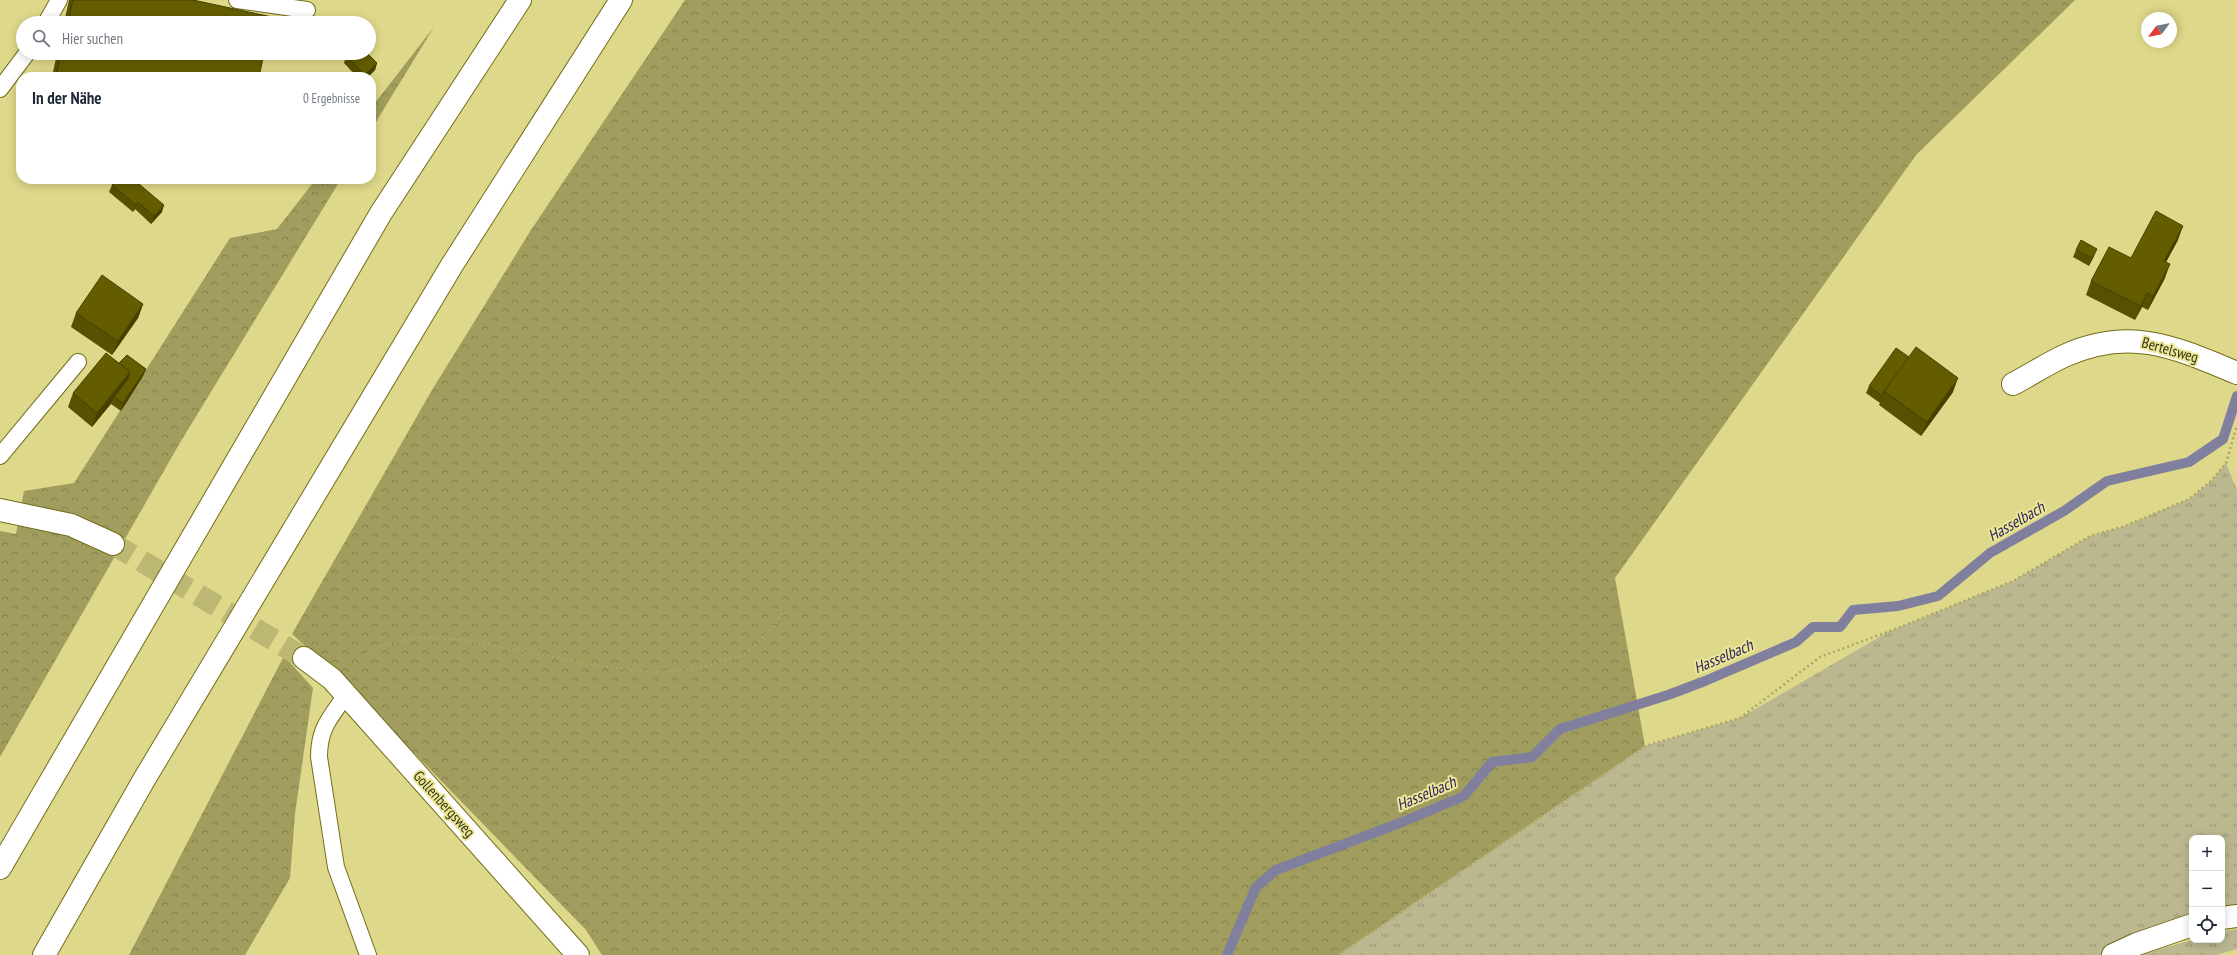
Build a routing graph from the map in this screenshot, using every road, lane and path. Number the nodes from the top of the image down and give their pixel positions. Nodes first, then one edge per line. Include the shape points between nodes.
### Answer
1 (59, 0) edge
2 (236, 0) edge
3 (520, 0) edge
4 (622, 0) edge
5 (307, 10) dead end
6 (50, 16) edge
7 (22, 60) edge
8 (0, 89) edge
9 (78, 362) dead end
10 (2228, 369) edge
11 (2013, 384) dead end
12 (2237, 425) edge
13 (0, 456) edge
14 (0, 510) edge
15 (113, 544) tunnel mouth
16 (783, 613) dead end
17 (304, 658) tunnel mouth
18 (332, 679) junction
19 (346, 695) junction
20 (0, 868) edge
21 (2237, 916) edge
22 (2225, 918) edge
23 (2189, 926) edge
24 (44, 955) edge
25 (368, 955) edge
26 (578, 955) edge
27 (1338, 955) edge
28 (2113, 955) edge

1 - 6 lane
2 - 5 lane
3 - 20 main road via 381,212
4 - 24 main road via 452,266 146,778
7 - 8 lane
9 - 13 lane
10 - 11 main road, Bertelsweg via 2149,342 2128,340 2106,342 2064,356
12 - 27 path via 2226,463 2211,481 2189,500 2125,526 2090,536 2012,581 1820,657 1740,718 1645,746
14 - 15 main road via 71,524
16 - 18 path via 762,640 745,654 690,670 656,672 598,666 461,639 414,638 381,646 360,657
17 - 18 main road, Gollenbergsweg
18 - 19 main road, Gollenbergsweg
19 - 25 lane via 326,723 319,739 319,757 336,867
19 - 26 main road, Gollenbergsweg
21 - 22 main road
23 - 28 main road

